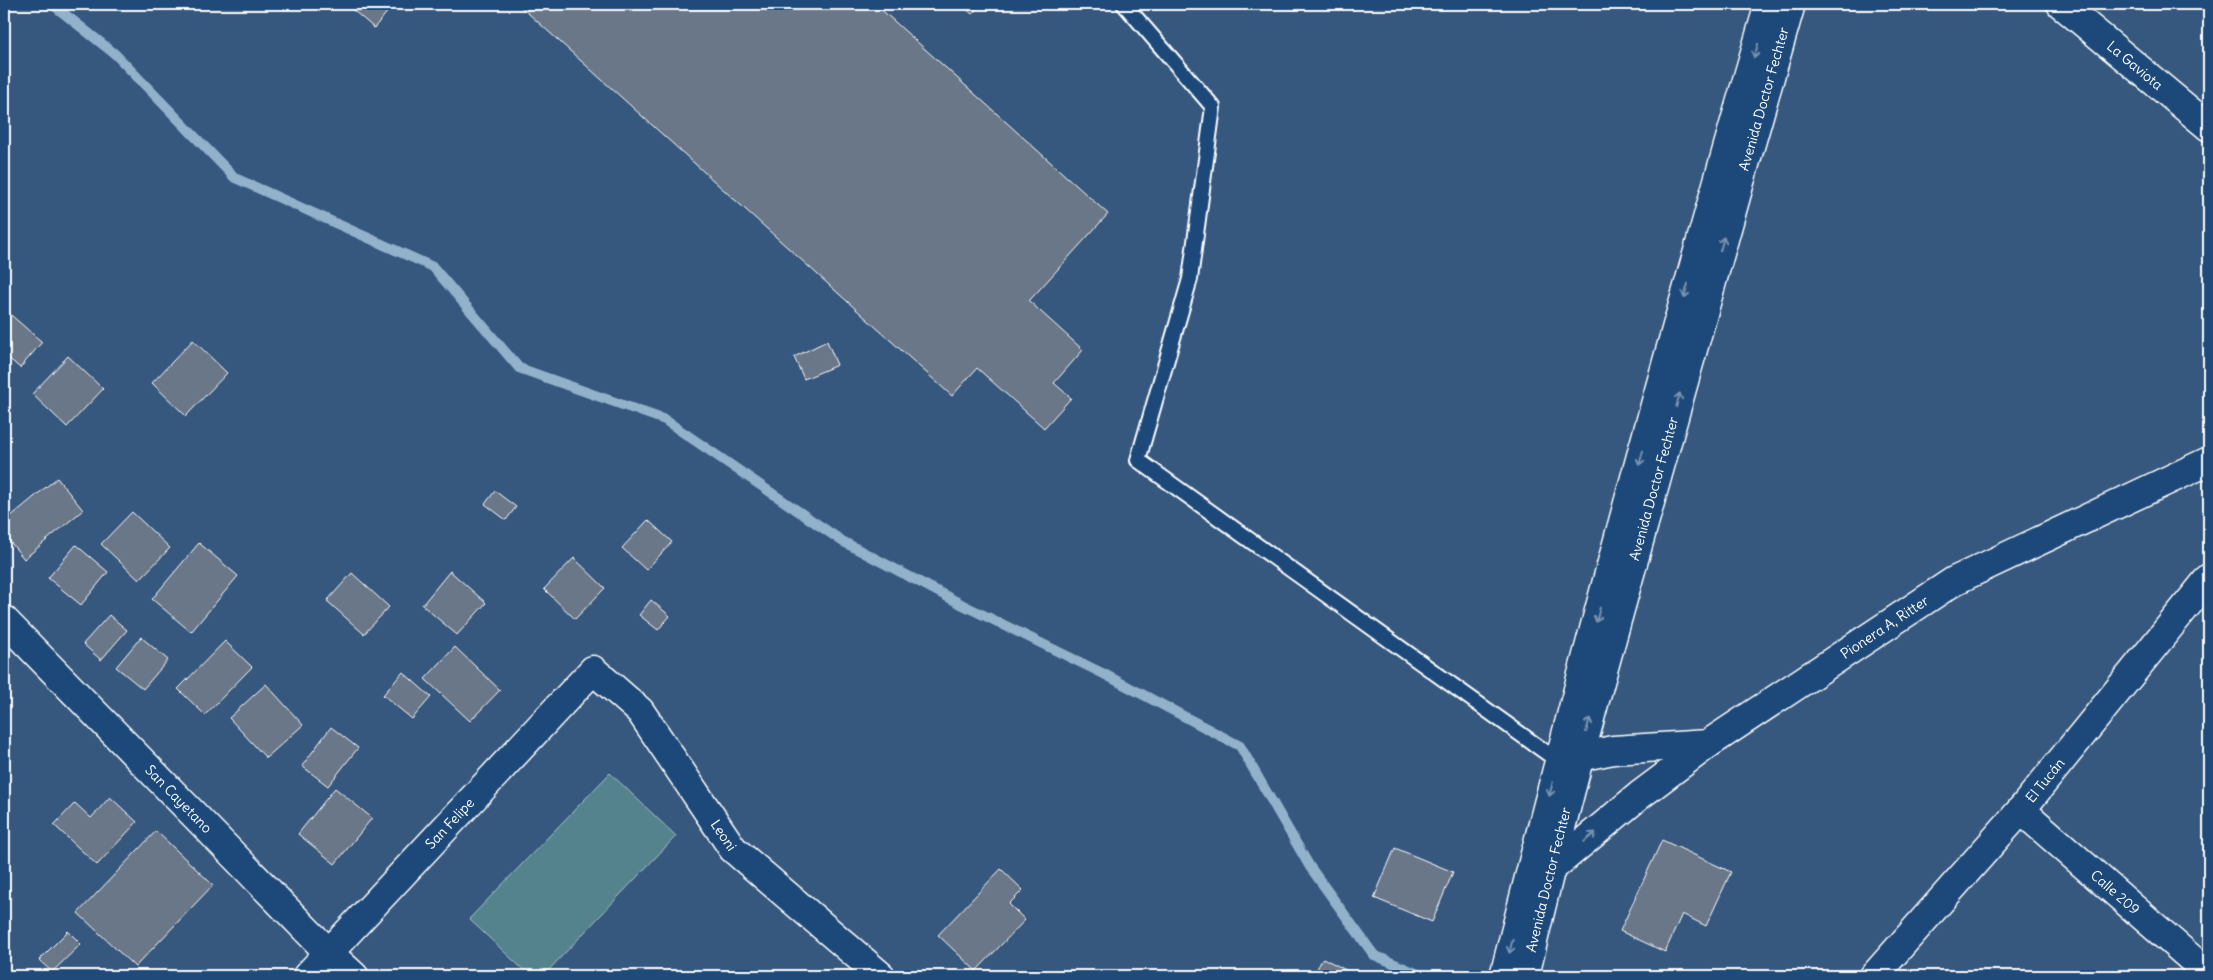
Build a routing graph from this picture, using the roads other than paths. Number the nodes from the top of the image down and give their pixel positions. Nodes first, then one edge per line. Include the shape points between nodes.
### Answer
1 (1124, 4) edge
2 (1769, 4) edge
3 (1791, 4) edge
4 (2061, 4) edge
5 (2209, 127) edge
6 (2209, 461) edge
7 (2209, 578) edge
8 (4, 620) edge
9 (593, 670) joint
10 (1708, 744) junction
11 (1569, 759) junction
12 (2021, 810) junction
13 (1549, 871) junction
14 (1525, 890) junction
15 (329, 953) junction
16 (2209, 974) edge
17 (307, 976) edge
18 (354, 976) edge
19 (882, 976) edge
20 (1504, 976) edge
21 (1525, 976) edge
22 (1874, 976) edge

1 - 11 lane via 1213,107 1190,279 1138,460
2 -> 11 street, Avenida Doctor Fechter via 1699,243
11 -> 3 street, Avenida Doctor Fechter
4 - 5 street, La Gaviota
6 - 10 street, Pionera A, Ritter via 1954,582
7 - 12 street, El Tucán
8 - 15 street, San Cayetano
9 - 15 street, San Felipe
9 - 19 street, Leoni via 640,711 733,849
10 - 11 street, Pionera A, Ritter via 1613,750
13 -> 10 street via 1640,795
11 - 13 street, Avenida Doctor Fechter
11 -> 14 street, Avenida Doctor Fechter
12 - 16 street, Calle 209
12 - 22 street, El Tucán
13 - 14 street
13 - 21 street, Avenida Doctor Fechter
14 -> 20 street, Avenida Doctor Fechter
15 - 17 street, San Felipe
15 - 18 street, San Cayetano

